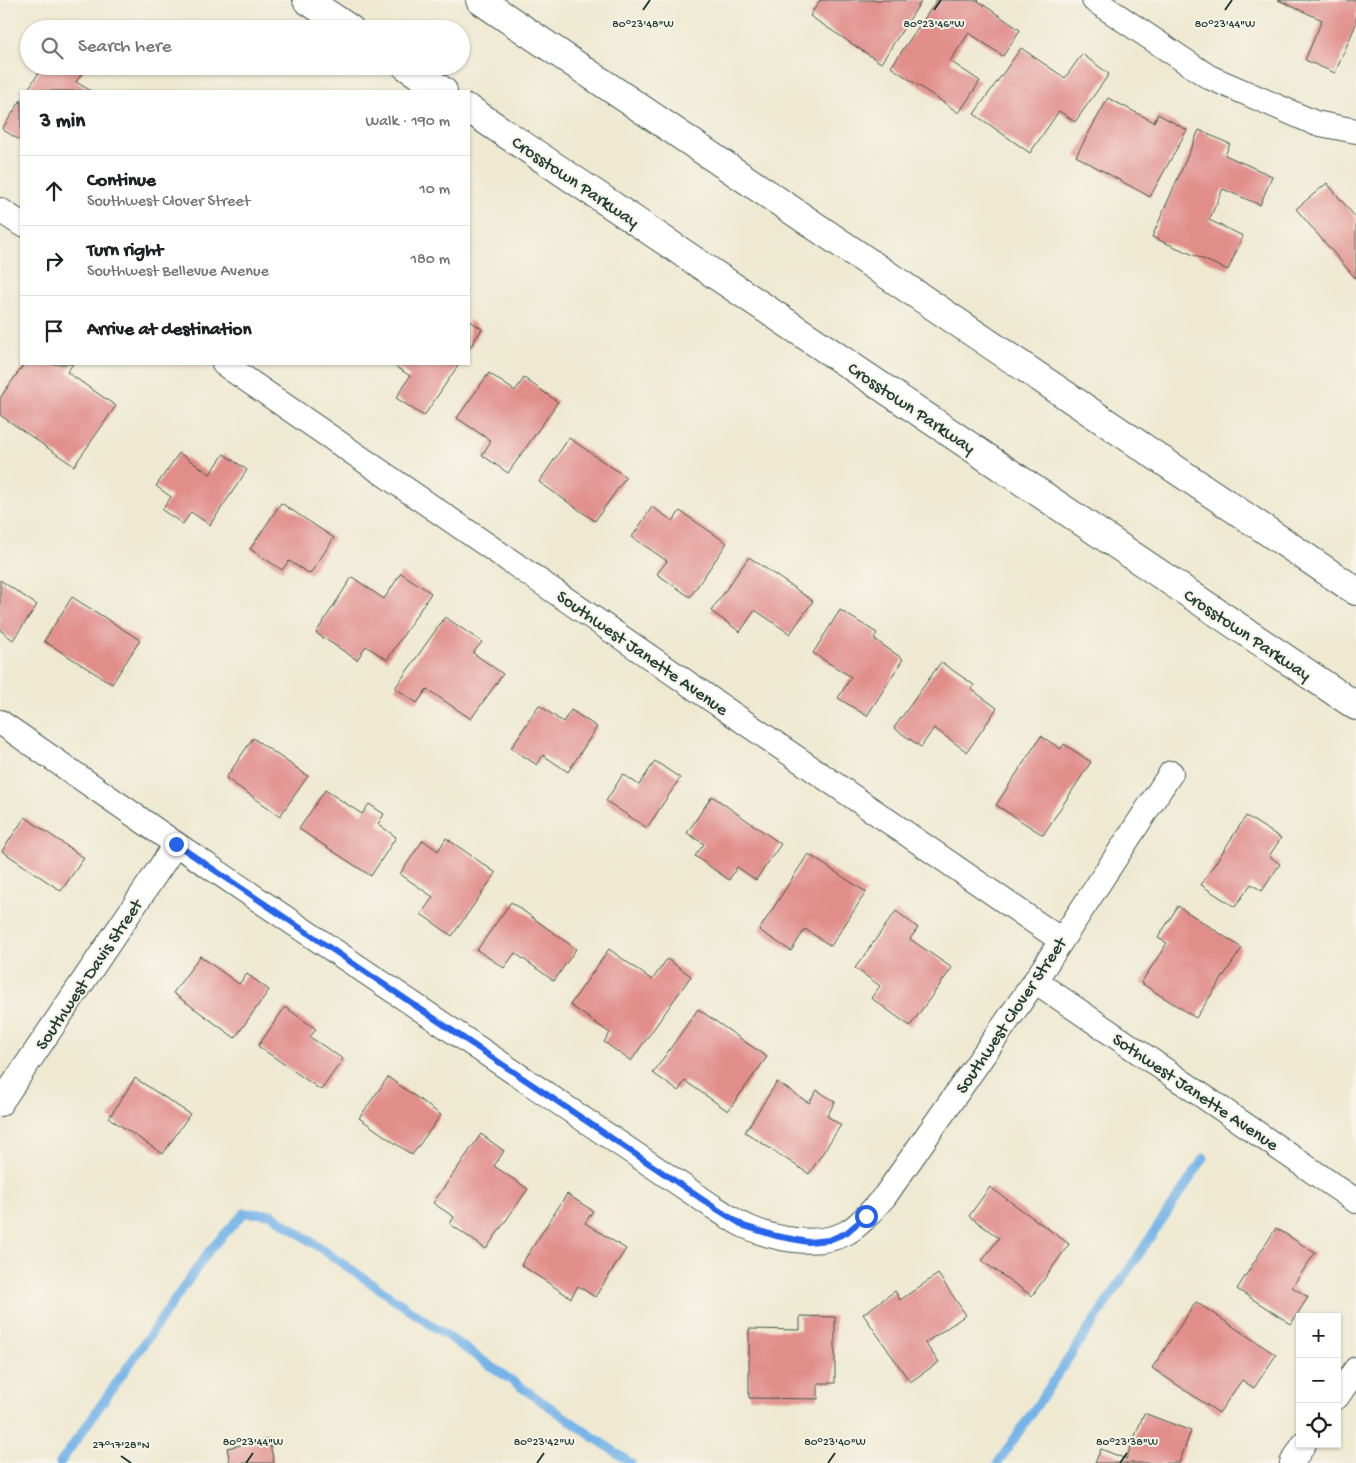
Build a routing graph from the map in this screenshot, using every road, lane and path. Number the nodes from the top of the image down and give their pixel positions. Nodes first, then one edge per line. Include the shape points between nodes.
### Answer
1 (307, 0) edge
2 (480, 0) edge
3 (1094, 0) edge
4 (337, 20) edge
5 (419, 75) edge
6 (442, 90) edge
7 (470, 110) edge
8 (1356, 131) edge
9 (0, 210) edge
10 (20, 223) edge
11 (225, 365) edge
12 (1356, 591) edge
13 (1356, 706) edge
14 (0, 722) edge
15 (1172, 773) dead end
16 (176, 844) junction
17 (1061, 940) junction
18 (1035, 981) junction
19 (0, 1104) edge
20 (1356, 1201) edge
21 (1356, 1369) edge
22 (1341, 1390) edge
23 (1301, 1448) edge
24 (1292, 1463) edge

1 - 4 main road
2 - 12 main road
3 - 8 street via 1209,77 1315,123
5 - 6 main road
7 - 13 main road, Crosstown Parkway
9 - 10 street
11 - 17 street, Southwest Janette Avenue
14 - 16 street
15 - 17 street, Southwest Clover Street
16 - 18 street, Southwest Clover Street via 715,1208 744,1226 808,1242 829,1240 846,1233 885,1196
16 - 19 street, Southwest Davis Street
17 - 18 street, Southwest Clover Street
18 - 20 street, Sothwest Janette Avenue
21 - 22 street
23 - 24 street

